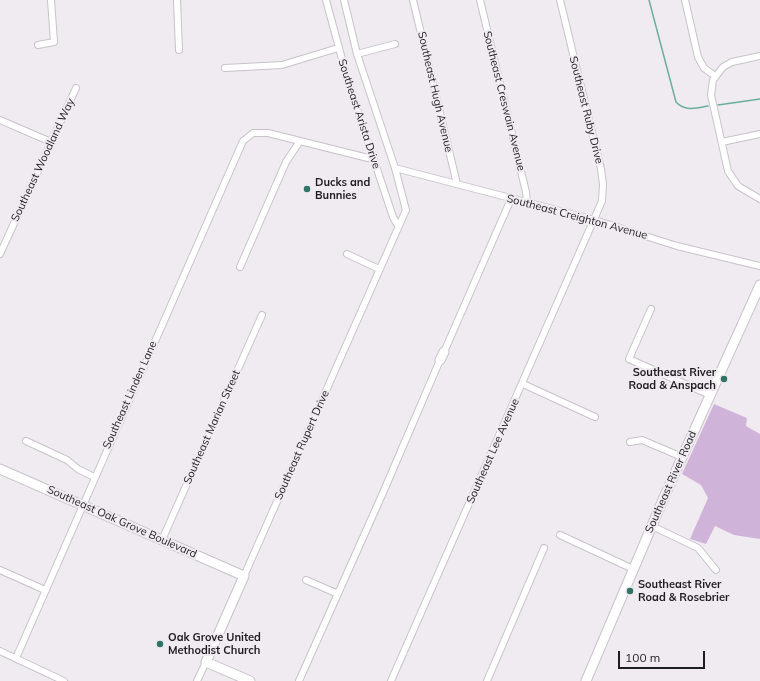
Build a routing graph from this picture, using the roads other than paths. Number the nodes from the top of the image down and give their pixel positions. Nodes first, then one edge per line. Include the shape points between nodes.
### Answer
1 (51, 0) edge
2 (177, 0) edge
3 (326, 0) edge
4 (344, 0) edge
5 (413, 0) edge
6 (480, 0) edge
7 (560, 0) edge
8 (685, 0) edge
9 (395, 44) dead end
10 (38, 45) dead end
11 (338, 48) junction
12 (179, 50) dead end
13 (357, 54) junction
14 (760, 56) edge
15 (225, 68) dead end
16 (715, 76) junction
17 (76, 88) dead end
18 (0, 120) edge
19 (760, 134) edge
20 (300, 141) junction
21 (50, 142) junction
22 (722, 142) junction
23 (372, 157) junction
24 (395, 168) junction
25 (457, 184) junction
26 (512, 199) junction
27 (760, 199) edge
28 (527, 203) junction
29 (406, 210) joint
30 (595, 220) junction
31 (398, 226) junction
32 (0, 254) edge
33 (347, 254) dead end
34 (760, 266) edge
35 (240, 267) dead end
36 (379, 269) junction
37 (760, 285) edge
38 (651, 310) dead end
39 (262, 315) dead end
40 (523, 384) junction
41 (710, 395) junction
42 (595, 417) dead end
43 (26, 442) dead end
44 (630, 442) dead end
45 (682, 457) junction
46 (0, 469) edge
47 (94, 477) junction
48 (82, 505) junction
49 (652, 526) junction
50 (560, 535) dead end
51 (162, 540) junction
52 (544, 548) dead end
53 (633, 569) junction
54 (0, 570) edge
55 (716, 570) dead end
56 (244, 576) junction
57 (306, 580) dead end
58 (45, 590) junction
59 (338, 594) junction
60 (0, 651) edge
61 (16, 658) junction
62 (206, 662) junction
63 (64, 680) edge
64 (197, 681) edge
65 (250, 681) edge
66 (298, 681) edge
67 (391, 681) edge
68 (487, 681) edge
69 (586, 681) edge

1 - 10 street via 54,42
2 - 12 street
3 - 11 street, Southeast Arista Drive
4 - 13 street, Southeast Arista Drive
5 - 25 street, Southeast Hugh Avenue
6 - 28 street, Southeast Creswain Avenue
7 - 30 street, Southeast Ruby Drive via 601,169 603,192
8 - 16 street via 698,57 704,68
9 - 13 street
11 - 15 street via 282,65
11 - 23 street, Southeast Arista Drive
13 - 24 street, Southeast Arista Drive
14 - 16 street via 726,64
16 - 22 street via 711,95
17 - 21 street, Southeast Woodland Way
18 - 21 street
19 - 22 street
20 - 23 street
20 - 35 street via 286,162
20 - 47 street, Southeast Linden Lane via 262,132 249,135 243,141
21 - 32 street, Southeast Woodland Way
22 - 27 street via 727,166 733,179 744,191
23 - 31 street, Southeast Arista Drive
24 - 25 street, Southeast Creighton Avenue
24 - 29 street, Southeast Arista Drive
25 - 26 street, Southeast Creighton Avenue
26 - 28 street, Southeast Creighton Avenue
26 - 59 street
28 - 30 street, Southeast Creighton Avenue
29 - 31 street, Southeast Rupert Drive
30 - 34 street, Southeast Creighton Avenue via 677,246
30 - 40 street, Southeast Lee Avenue
31 - 36 street, Southeast Rupert Drive
33 - 36 street
36 - 56 street, Southeast Rupert Drive
37 - 41 street, Southeast River Road
38 - 41 street via 629,359
39 - 51 street, Southeast Marian Street
40 - 42 street
40 - 67 street, Southeast Lee Avenue
41 - 45 street, Southeast River Road
43 - 47 street via 67,460
44 - 45 street via 642,440
45 - 49 street, Southeast River Road
46 - 48 street, Southeast Oak Grove Boulevard
47 - 48 street, Southeast Linden Lane
48 - 51 street, Southeast Oak Grove Boulevard
48 - 58 street, Southeast Linden Lane
49 - 53 street, Southeast River Road
49 - 55 street via 698,548
50 - 53 street
51 - 56 street, Southeast Oak Grove Boulevard
52 - 68 street
53 - 69 street, Southeast River Road
54 - 58 street
56 - 62 street, Southeast Rupert Drive
57 - 59 street
58 - 61 street, Southeast Linden Lane
59 - 66 street
60 - 61 street
61 - 63 street
62 - 64 street, Southeast Rupert Drive
62 - 65 street

